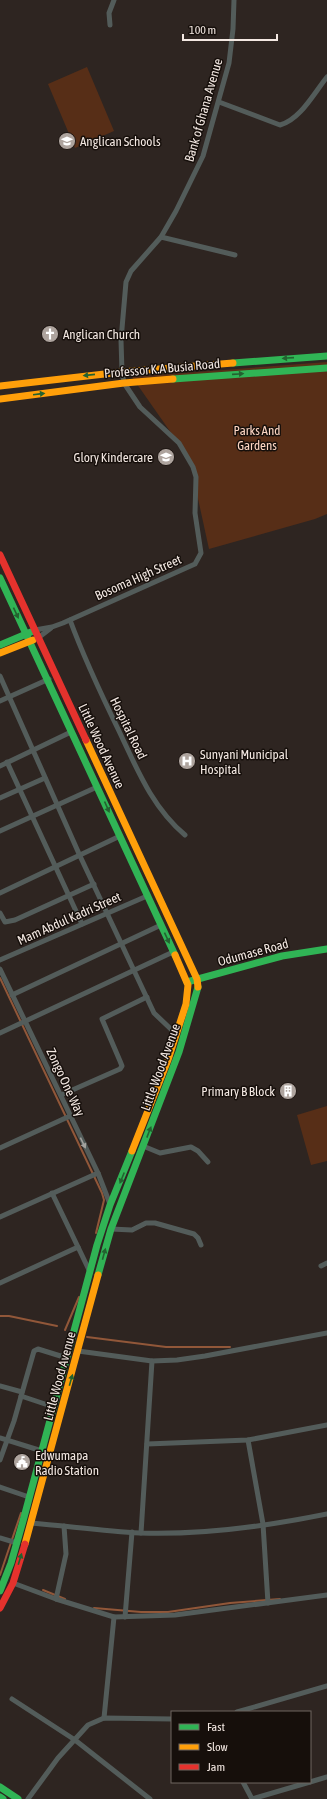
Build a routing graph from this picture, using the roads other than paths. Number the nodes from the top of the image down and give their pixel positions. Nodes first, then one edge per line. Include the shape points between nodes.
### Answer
1 (114, 0) edge
2 (234, 0) edge
3 (110, 25) dead end
4 (327, 77) edge
5 (219, 102) junction
6 (161, 237) junction
7 (235, 255) dead end
8 (327, 356) edge
9 (327, 368) edge
10 (122, 372) junction
11 (124, 383) junction
12 (0, 386) edge
13 (0, 399) edge
14 (0, 555) edge
15 (0, 578) edge
16 (70, 620) junction
17 (52, 627) junction
18 (35, 630) junction
19 (26, 634) junction
20 (38, 638) junction
21 (30, 641) junction
22 (0, 645) edge
23 (0, 653) edge
24 (0, 676) edge
25 (49, 680) junction
26 (10, 697) junction
27 (0, 701) edge
28 (71, 732) junction
29 (87, 740) junction
30 (77, 745) junction
31 (33, 750) junction
32 (96, 759) junction
33 (7, 762) junction
34 (86, 763) junction
35 (0, 766) edge
36 (46, 778) junction
37 (97, 786) junction
38 (20, 790) junction
39 (0, 798) edge
40 (57, 804) junction
41 (32, 816) junction
42 (0, 831) edge
43 (185, 835) dead end
44 (120, 836) junction
45 (80, 856) junction
46 (57, 867) junction
47 (94, 884) junction
48 (0, 893) edge
49 (69, 895) junction
50 (147, 896) junction
51 (0, 913) edge
52 (107, 913) junction
53 (82, 924) junction
54 (161, 925) junction
55 (122, 943) junction
56 (327, 949) edge
57 (173, 952) junction
58 (0, 960) edge
59 (0, 969) edge
60 (135, 969) junction
61 (197, 979) junction
62 (187, 982) junction
63 (12, 995) junction
64 (146, 997) junction
65 (25, 1021) junction
66 (0, 1033) edge
67 (176, 1034) junction
68 (61, 1095) junction
69 (70, 1116) junction
70 (143, 1146) junction
71 (0, 1148) edge
72 (208, 1162) dead end
73 (98, 1173) junction
74 (52, 1193) junction
75 (110, 1205) junction
76 (0, 1217) edge
77 (111, 1229) junction
78 (201, 1246) dead end
79 (78, 1247) junction
80 (327, 1263) edge
81 (321, 1266) dead end
82 (90, 1273) junction
83 (0, 1283) edge
84 (327, 1333) edge
85 (78, 1351) junction
86 (67, 1358) junction
87 (152, 1361) junction
88 (0, 1386) edge
89 (21, 1394) junction
90 (54, 1407) junction
91 (327, 1425) edge
92 (0, 1438) edge
93 (7, 1440) junction
94 (248, 1440) junction
95 (147, 1444) junction
96 (42, 1452) junction
97 (0, 1460) edge
98 (0, 1487) edge
99 (29, 1497) junction
100 (327, 1514) edge
101 (31, 1523) junction
102 (263, 1524) junction
103 (64, 1526) junction
104 (132, 1532) junction
105 (141, 1533) junction
106 (0, 1538) edge
107 (16, 1543) junction
108 (13, 1583) junction
109 (0, 1591) edge
110 (327, 1595) edge
111 (56, 1599) junction
112 (268, 1603) junction
113 (0, 1608) edge
114 (114, 1617) junction
115 (125, 1617) junction
116 (327, 1686) edge
117 (12, 1700) dead end
118 (240, 1711) edge
119 (104, 1718) junction
120 (171, 1719) edge
121 (75, 1740) junction
122 (327, 1777) edge
123 (311, 1782) edge
124 (244, 1783) edge
125 (307, 1783) edge
126 (0, 1787) edge
127 (0, 1797) edge
128 (3, 1799) edge
129 (18, 1799) edge
130 (28, 1799) edge
131 (150, 1799) edge
132 (252, 1799) edge

1 - 3 street via 109,13
2 - 5 street, Bank of Ghana Avenue via 230,63
4 - 5 street via 294,118 280,125
5 - 6 street, Bank of Ghana Avenue via 203,156
6 - 7 street
6 - 10 street, Bank of Ghana Avenue via 131,271 126,282 121,340
8 -> 10 main road, Professor K.A Busia Road
11 -> 9 main road, Professor K.A Busia Road
10 - 11 street, Bank of Ghana Avenue
10 -> 12 main road, Professor K.A Busia Road
13 -> 11 main road, Professor K.A Busia Road
11 - 16 street, Bosoma High Street via 140,407 179,443 193,467 196,477 195,513 201,552 195,564
14 - 18 main road, Little Wood Avenue
15 -> 19 main road, Little Wood Avenue
16 - 17 street, Bosoma High Street
16 - 43 street, Hospital Road via 90,672 141,777 161,812
17 - 18 street, Bosoma High Street
17 - 20 street, Bosoma High Street
18 - 19 main road, Bosoma High Street
18 - 20 main road, Little Wood Avenue
19 - 21 main road, Little Wood Avenue
19 - 22 main road, Bosoma High Street
20 - 21 main road, Bosoma High Street
20 - 29 main road, Little Wood Avenue
21 - 23 main road, Bosoma High Street
21 - 25 main road, Little Wood Avenue
24 - 26 street
25 - 26 street
25 - 28 main road, Little Wood Avenue
26 - 27 street
26 - 31 street
28 - 30 main road, Little Wood Avenue
28 - 31 street
29 - 30 main road
29 - 32 main road, Little Wood Avenue
30 - 34 main road, Little Wood Avenue
31 - 33 street
31 - 36 street
32 - 34 main road
32 - 61 main road, Little Wood Avenue
33 - 35 street
33 - 38 street
34 - 37 main road, Little Wood Avenue
36 - 38 street
36 - 40 street
37 - 40 street
37 -> 44 main road, Little Wood Avenue
38 - 39 street
38 - 41 street
40 - 41 street
40 - 45 street
41 - 42 street
41 - 46 street
44 - 45 street
44 - 50 main road, Little Wood Avenue
45 - 46 street
45 - 47 street
46 - 48 street
46 - 49 street
47 - 49 street
47 - 52 street
49 - 51 street via 54,904 9,922 6,922
49 - 53 street
50 - 52 street, Mam Abdul Kadri Street
50 - 54 main road, Little Wood Avenue
52 - 53 street, Mam Abdul Kadri Street
52 - 55 street
53 - 58 street, Mam Abdul Kadri Street
54 - 55 street
54 -> 57 main road, Little Wood Avenue
55 - 60 street
55 - 63 street
56 - 61 main road, Odumase Road via 282,956
57 - 60 street
57 - 62 main road, Little Wood Avenue
59 - 63 street, Zongo One Way
60 - 64 street
60 - 65 street
61 - 62 main road, Odumase Road
70 -> 61 main road, Little Wood Avenue via 180,1052 197,996
62 - 67 main road, Little Wood Avenue via 186,1004
63 - 65 street, Zongo One Way
64 - 67 street via 154,1013
64 - 68 street via 102,1019 122,1066 120,1069
65 - 66 street
65 - 68 street, Zongo One Way
67 -> 75 main road, Little Wood Avenue via 149,1110
68 - 69 street, Zongo One Way
69 - 71 street
69 -> 73 street, Zongo One Way
70 - 72 street via 160,1154 191,1147
70 - 77 main road, Little Wood Avenue
73 - 74 street
73 - 75 street, Zongo One Way
74 - 76 street
74 - 79 street
75 - 82 main road, Little Wood Avenue
77 - 78 street via 132,1230 146,1223 155,1223 194,1234
85 -> 77 main road, Little Wood Avenue
79 - 82 street
79 - 83 street
80 - 81 street
82 - 86 main road, Little Wood Avenue
84 - 87 street via 205,1356
85 - 87 street
101 -> 85 main road, Little Wood Avenue
86 - 89 street via 36,1349
86 - 90 main road, Little Wood Avenue
87 - 95 street
88 - 89 street
89 - 90 street
89 - 93 street
90 - 96 main road, Little Wood Avenue
91 - 94 street
92 - 93 street
93 - 96 street
93 - 97 street
94 - 95 street
94 - 102 street
95 - 105 street
96 - 99 main road, Little Wood Avenue
98 - 99 street
99 - 107 main road, Little Wood Avenue
100 - 102 street
101 - 103 street
108 -> 101 main road, Little Wood Avenue
102 - 105 street via 182,1532
102 - 112 street
103 - 104 street
103 - 111 street via 66,1554
104 - 105 street
104 - 115 street
106 - 107 street
107 - 109 main road, Little Wood Avenue
108 - 111 street
108 - 113 main road, Little Wood Avenue
110 - 112 street
111 - 114 street
112 - 115 street via 175,1615
114 - 115 street
114 - 119 street
116 - 118 street
117 - 121 street
119 - 120 street
119 - 121 street via 88,1725
121 - 130 street via 58,1758
121 - 131 street
122 - 123 street
124 - 132 street
125 - 132 street
126 - 129 main road
127 - 128 main road

